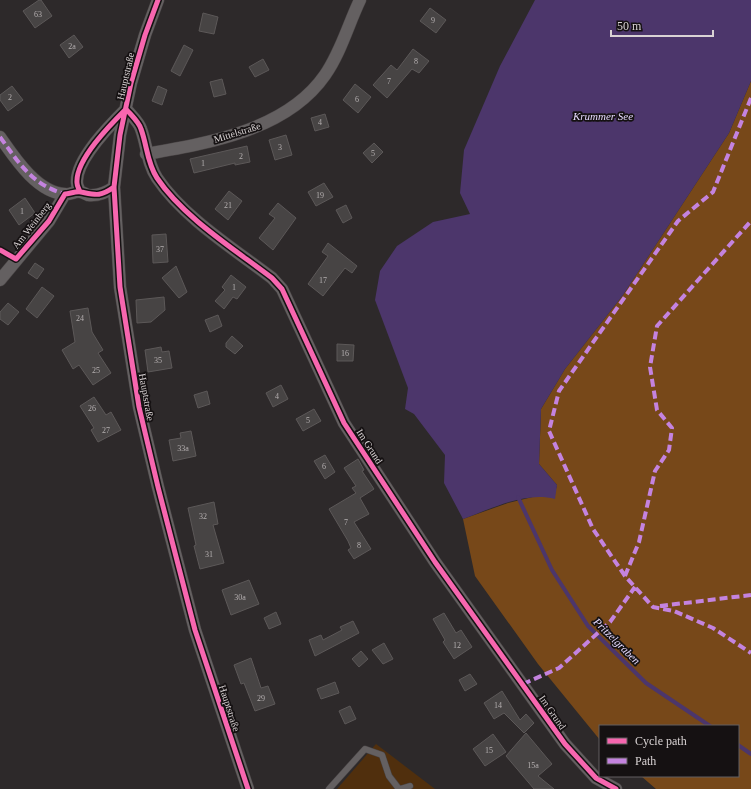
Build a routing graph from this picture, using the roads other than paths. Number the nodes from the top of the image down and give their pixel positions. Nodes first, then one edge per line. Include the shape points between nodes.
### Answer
1 (158, 0) edge
2 (360, 0) edge
3 (126, 109) junction
4 (0, 137) edge
5 (146, 154) junction
6 (114, 187) junction
7 (80, 192) junction
8 (65, 194) junction
9 (0, 280) edge
10 (410, 786) dead end
11 (248, 789) edge
12 (329, 789) edge
13 (399, 789) edge
14 (616, 789) edge

1 - 3 street, Hauptstraße via 141,48
2 - 5 street, Mittelstraße via 337,55 326,74 312,92 288,111 257,127 194,145
3 - 5 street, Im Grund via 141,128
3 - 6 street, Hauptstraße via 120,134
3 - 7 street via 106,128 85,159 78,172 77,183
4 - 8 street, Am Weinberg via 27,173 42,185
5 - 14 street, Im Grund via 156,176 169,195 272,278 282,289 344,423 435,562 565,744 596,778
6 - 7 street, Am Weinberg via 97,195
6 - 11 street, Hauptstraße via 120,287 139,407 195,630
7 - 8 street, Am Weinberg
8 - 9 street, Am Weinberg via 49,221
10 - 13 lane
12 - 13 lane via 366,749 382,754 388,776

